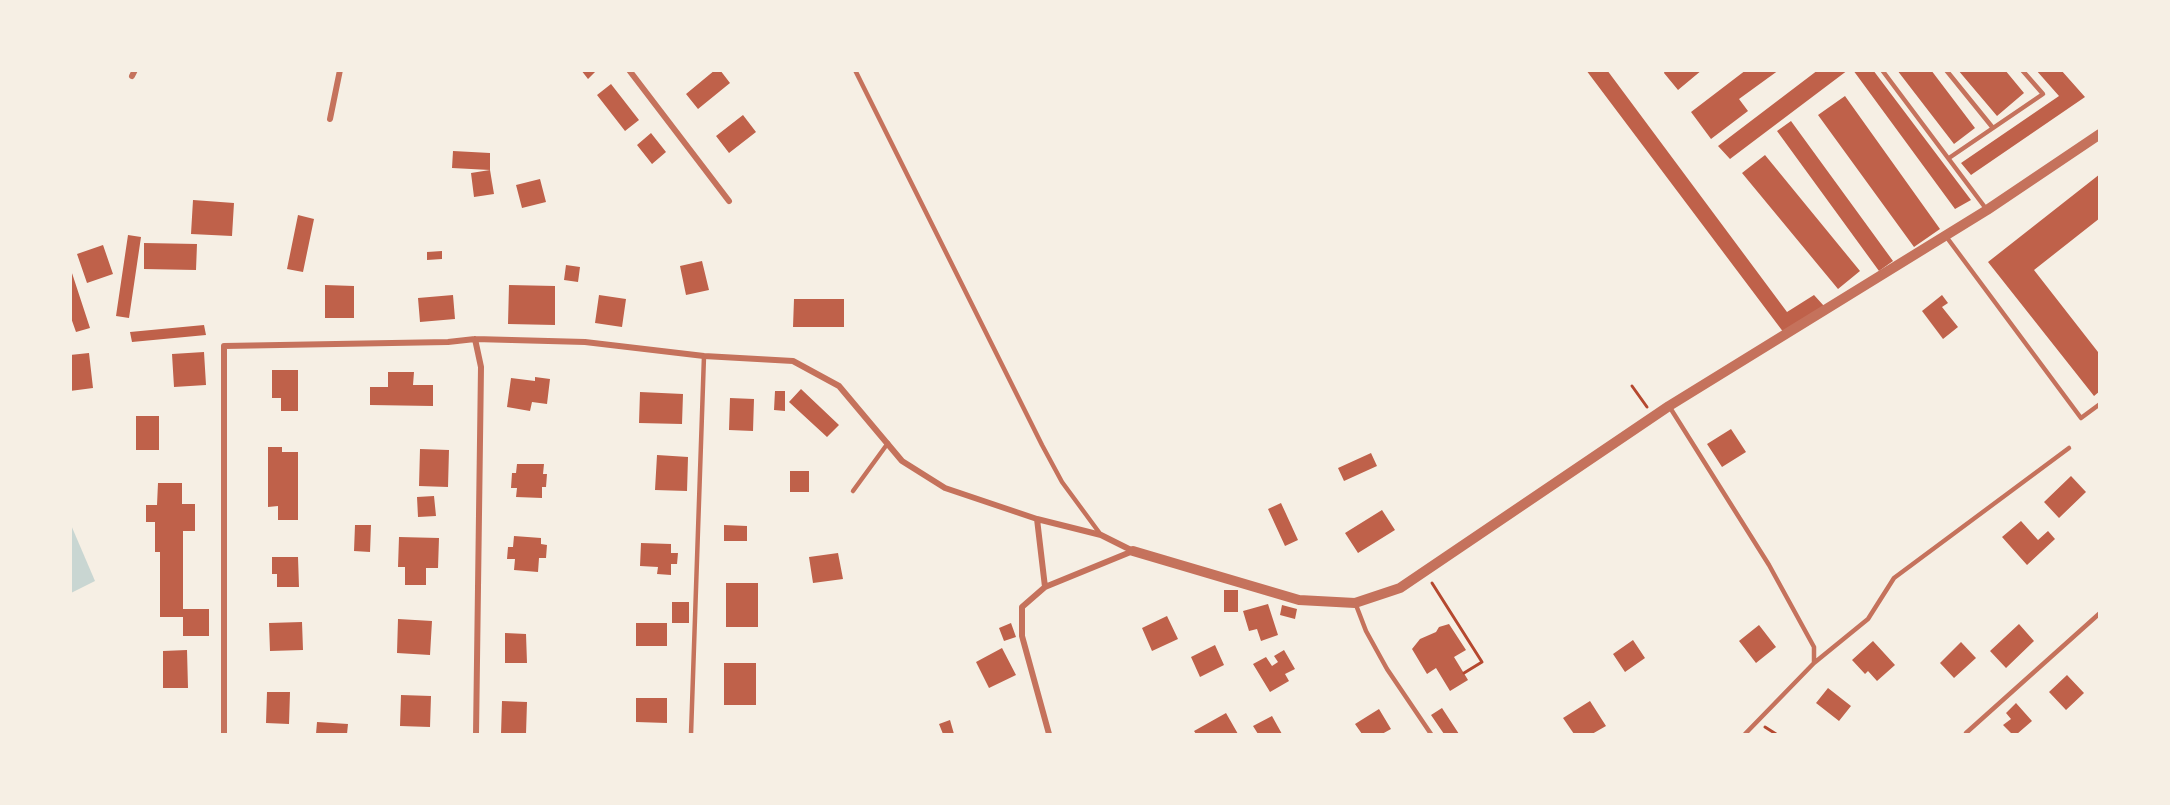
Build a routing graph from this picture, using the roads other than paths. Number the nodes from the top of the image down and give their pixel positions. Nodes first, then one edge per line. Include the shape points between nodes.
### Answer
1 (340, 70) edge
2 (629, 70) edge
3 (855, 70) edge
4 (1882, 70) edge
5 (1946, 70) edge
6 (2022, 70) edge
7 (330, 119) dead end
8 (1993, 128) junction
9 (2100, 134) edge
10 (1948, 158) junction
11 (729, 201) dead end
12 (1987, 210) junction
13 (1945, 235) junction
14 (475, 339) junction
15 (704, 357) junction
16 (2100, 404) edge
17 (1669, 406) junction
18 (888, 444) junction
19 (2069, 448) dead end
20 (853, 491) dead end
21 (1037, 519) junction
22 (1101, 535) junction
23 (1133, 551) junction
24 (1045, 587) junction
25 (1355, 603) junction
26 (2100, 614) edge
27 (1814, 663) junction
28 (1966, 733) edge
29 (224, 735) edge
30 (477, 735) edge
31 (691, 735) edge
32 (1049, 735) edge
33 (1431, 735) edge
34 (1745, 735) edge

1 - 7 street
2 - 11 street
3 - 22 lane via 1042,446 1062,482
4 - 10 lane
5 - 8 lane
6 - 8 lane via 2043,94
8 - 10 lane
9 - 12 street
10 - 12 lane
12 - 13 street
13 - 16 lane via 2081,418
13 - 17 street
14 - 15 street via 585,342
14 - 29 street via 224,346
14 - 30 street via 481,367
15 - 18 street via 793,361 839,386
15 - 31 lane
17 - 25 street via 1400,588
17 - 27 lane via 1769,565 1814,647
18 - 20 lane
18 - 21 street via 902,461 945,488
19 - 27 lane via 1894,578 1868,619
21 - 22 street
21 - 24 street
22 - 23 street
23 - 24 street
23 - 25 street via 1299,600
24 - 32 street via 1022,607 1022,636
25 - 33 lane via 1387,669
26 - 28 lane
27 - 34 lane

